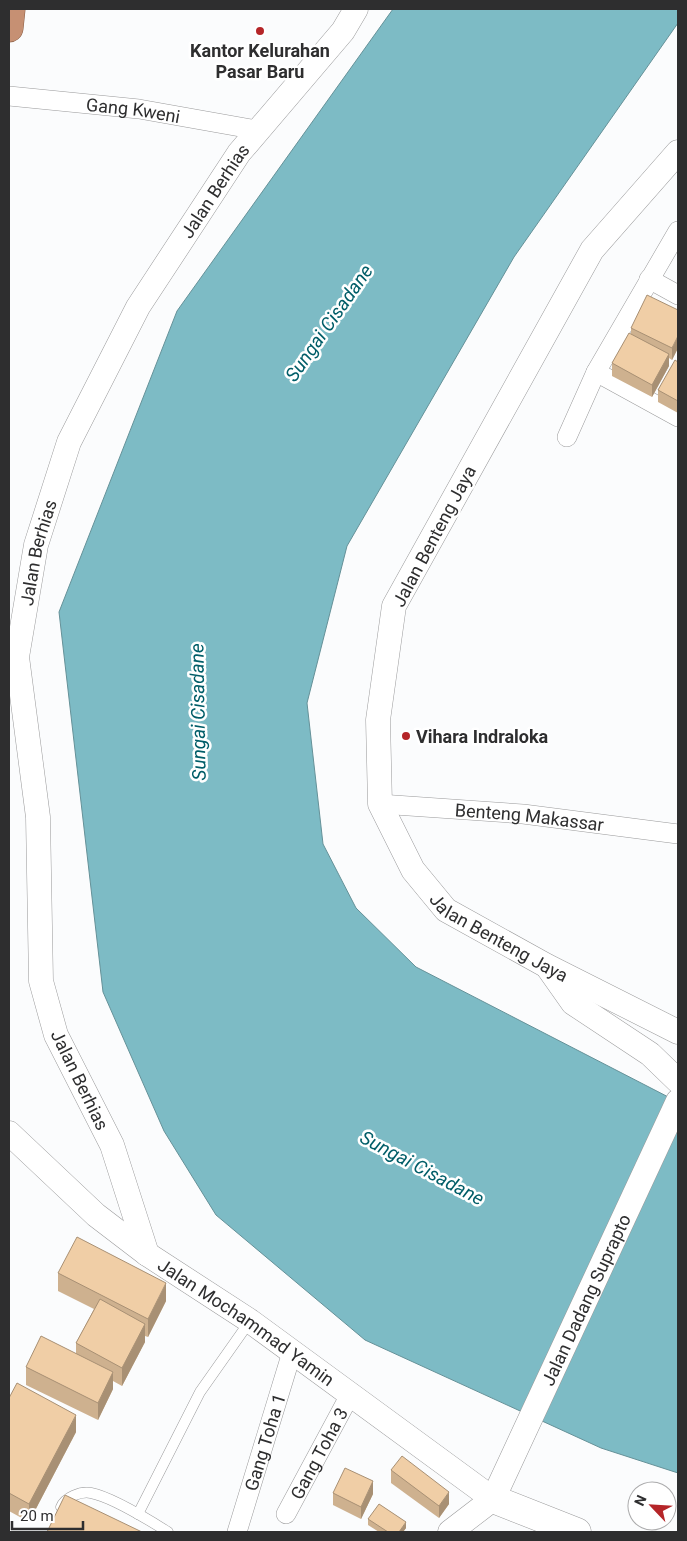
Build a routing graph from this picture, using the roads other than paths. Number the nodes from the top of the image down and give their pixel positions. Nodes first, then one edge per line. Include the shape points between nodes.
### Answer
1 (11, 9) edge
2 (356, 9) edge
3 (9, 28) edge
4 (9, 96) edge
5 (257, 130) junction
6 (678, 152) edge
7 (678, 231) edge
8 (649, 279) junction
9 (678, 295) edge
10 (596, 372) junction
11 (678, 417) edge
12 (567, 437) dead end
13 (380, 804) junction
14 (678, 834) edge
15 (547, 966) junction
16 (678, 1032) edge
17 (678, 1081) edge
18 (678, 1101) edge
19 (9, 1133) edge
20 (147, 1254) junction
21 (250, 1321) junction
22 (292, 1352) junction
23 (351, 1394) junction
24 (493, 1499) junction
25 (138, 1514) junction
26 (286, 1514) dead end
27 (55, 1517) edge
28 (168, 1532) edge
29 (237, 1532) edge
30 (450, 1532) edge
31 (577, 1532) edge

1 - 3 highway
2 - 5 street, Jalan Berhias via 343,31
4 - 5 street, Gang Kweni via 139,109
5 - 20 street, Jalan Berhias via 138,307 69,442 36,545 17,657 38,817 41,981 56,1035 112,1145
6 - 13 street, Jalan Benteng Jaya via 592,250 394,606 378,720
7 - 8 street
8 - 9 street
8 - 10 street
10 - 11 street
10 - 12 street
13 - 14 street, Benteng Makassar via 523,814
13 - 15 street, Jalan Benteng Jaya via 413,870 446,910
15 - 16 street, Jalan Benteng Jaya
15 - 17 street via 573,1003 650,1054
18 - 24 street, Jalan Dadang Suprapto
19 - 20 street, Jalan Mochammad Yamin via 96,1215
20 - 21 street, Jalan Mochammad Yamin
21 - 22 street, Jalan Mochammad Yamin
21 - 25 lane via 200,1392
22 - 23 street, Jalan Mochammad Yamin
22 - 29 street, Gang Toha 1
23 - 24 street, Jalan Mochammad Yamin
23 - 26 street, Gang Toha 3
24 - 30 street, Jalan Dadang Suprapto
24 - 31 main road
25 - 27 lane via 90,1492 74,1495 63,1502
25 - 28 lane

